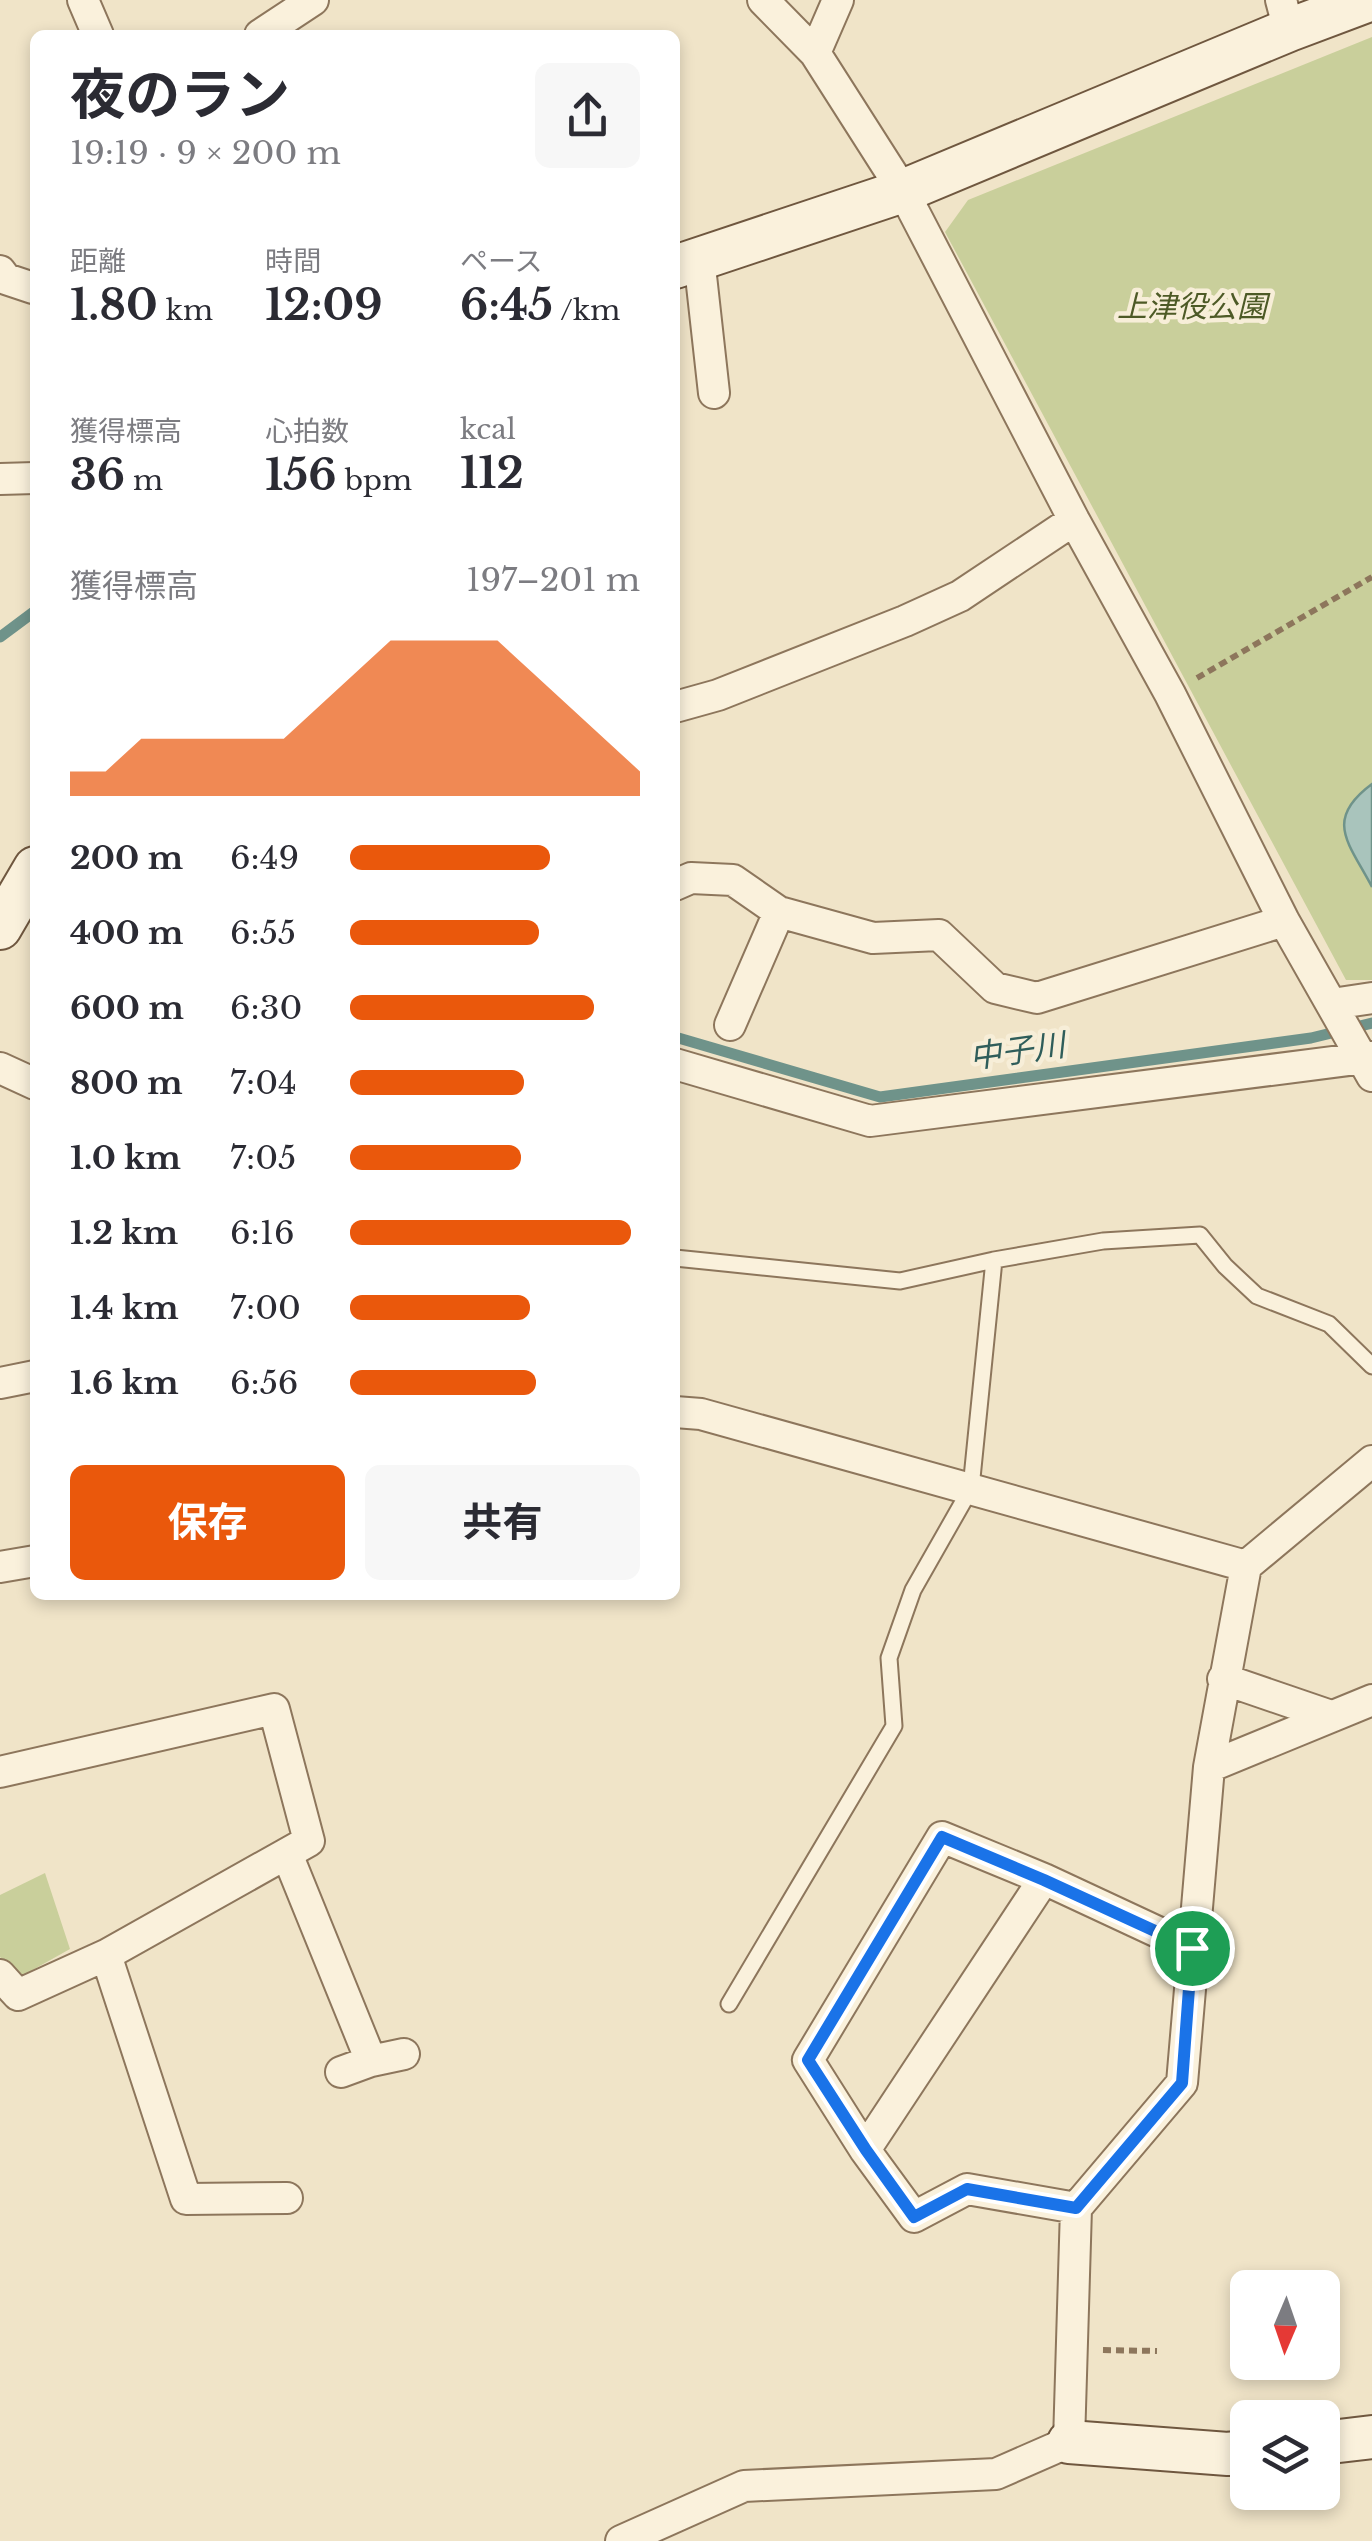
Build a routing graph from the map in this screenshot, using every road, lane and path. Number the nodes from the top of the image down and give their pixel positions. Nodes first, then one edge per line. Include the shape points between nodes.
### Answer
1 (83, 0) edge
2 (312, 0) edge
3 (763, 0) edge
4 (838, 0) edge
5 (1369, 0) edge
6 (1285, 15) edge
7 (96, 30) edge
8 (267, 30) edge
9 (815, 53) junction
10 (903, 191) junction
11 (687, 262) edge
12 (0, 270) edge
13 (30, 287) edge
14 (714, 393) dead end
15 (30, 478) edge
16 (0, 479) edge
17 (1074, 520) junction
18 (1372, 576) edge
19 (1170, 694) junction
20 (680, 706) edge
21 (30, 877) edge
22 (680, 883) edge
23 (779, 912) junction
24 (1284, 921) junction
25 (0, 928) edge
26 (1372, 998) edge
27 (1335, 1010) junction
28 (730, 1026) dead end
29 (1366, 1059) edge
30 (680, 1065) edge
31 (0, 1068) edge
32 (30, 1082) edge
33 (680, 1258) edge
34 (994, 1260) junction
35 (1372, 1366) edge
36 (30, 1377) edge
37 (0, 1383) edge
38 (680, 1412) edge
39 (1372, 1461) edge
40 (971, 1488) junction
41 (30, 1562) edge
42 (1246, 1566) junction
43 (0, 1567) edge
44 (1223, 1679) junction
45 (1372, 1700) edge
46 (1331, 1716) junction
47 (1208, 1768) junction
48 (0, 1772) edge
49 (287, 1854) junction
50 (1044, 1880) junction
51 (1192, 1948) junction
52 (106, 1955) junction
53 (0, 1975) edge
54 (729, 2004) dead end
55 (404, 2054) dead end
56 (371, 2061) junction
57 (342, 2072) dead end
58 (866, 2150) junction
59 (287, 2198) dead end
60 (1076, 2208) junction
61 (1072, 2350) junction
62 (1156, 2351) dead end
63 (1372, 2437) edge
64 (1340, 2441) edge
65 (1069, 2442) junction
66 (1230, 2454) edge
67 (621, 2541) edge

1 - 7 street
2 - 8 street
3 - 9 street
4 - 9 street
5 - 6 street
6 - 10 street
9 - 10 street
10 - 11 street
10 - 17 street
11 - 14 street
12 - 13 street
15 - 16 street
17 - 19 street
17 - 20 street via 960,596
18 - 19 path
19 - 24 street
21 - 25 street
22 - 23 street via 733,880
23 - 24 street via 873,938 939,934 995,988 1037,998
23 - 28 street
24 - 27 street
26 - 27 street
27 - 29 street
29 - 30 street via 870,1121
31 - 32 street
33 - 34 lane via 900,1280
34 - 35 lane via 1103,1240 1200,1235 1257,1296 1329,1324
34 - 40 lane
36 - 37 street
38 - 40 street
39 - 42 street
40 - 42 street
40 - 54 lane via 913,1590 889,1658 894,1726
41 - 43 street
42 - 44 street
44 - 46 street
44 - 47 street
45 - 46 street
46 - 47 street
47 - 51 street
48 - 49 street via 274,1709 309,1842
49 - 52 street
49 - 56 street
50 - 51 street
50 - 58 street
50 - 58 street via 942,1837 808,2060
51 - 60 street via 1182,2083
52 - 53 street via 18,1995
52 - 59 street via 186,2200
55 - 56 street
56 - 57 street
58 - 60 street via 914,2217 967,2189
60 - 61 street
61 - 62 path
61 - 65 street
63 - 64 street
65 - 66 street
65 - 67 street via 996,2474 744,2486

